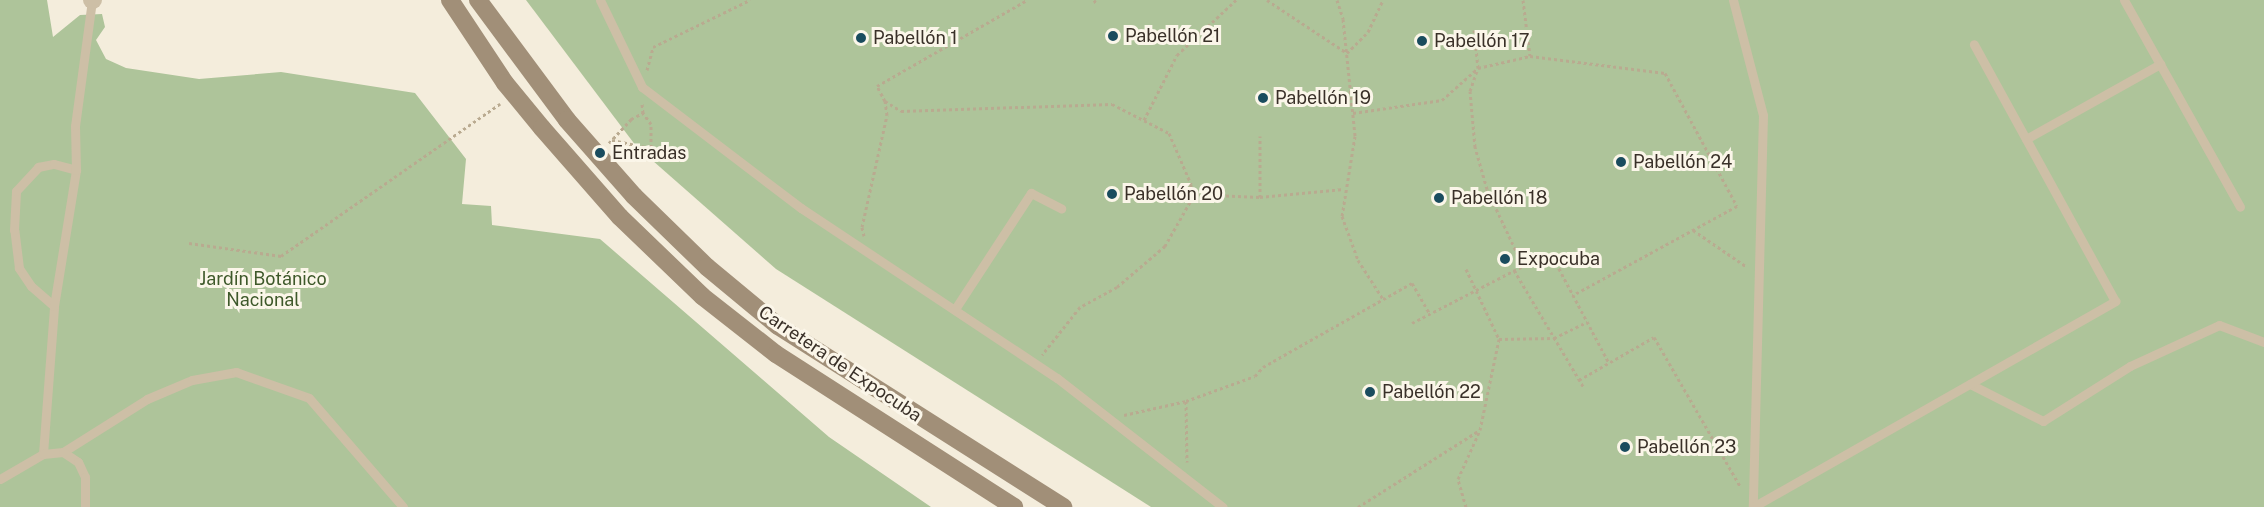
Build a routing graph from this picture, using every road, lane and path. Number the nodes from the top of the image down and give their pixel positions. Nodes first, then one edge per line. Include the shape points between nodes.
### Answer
1 (92, 0) edge
2 (450, 0) edge
3 (478, 0) edge
4 (600, 0) edge
5 (750, 0) edge
6 (1027, 0) edge
7 (1236, 0) edge
8 (1267, 0) edge
9 (1337, 0) edge
10 (1383, 0) edge
11 (1522, 0) edge
12 (1733, 0) edge
13 (2124, 0) edge
14 (1474, 30) dead end
15 (1974, 44) dead end
16 (1347, 53) junction
17 (1530, 56) junction
18 (2160, 64) junction
19 (1478, 68) junction
20 (642, 87) junction
21 (514, 95) junction
22 (885, 101) dead end
23 (643, 113) junction
24 (1353, 114) junction
25 (1144, 120) dead end
26 (1260, 136) dead end
27 (2026, 139) junction
28 (612, 140) junction
29 (597, 155) junction
30 (76, 170) junction
31 (1344, 189) junction
32 (1190, 194) dead end
33 (1260, 198) junction
34 (2240, 207) dead end
35 (1061, 208) dead end
36 (1693, 230) junction
37 (189, 243) dead end
38 (1556, 263) dead end
39 (1466, 268) dead end
40 (1514, 270) junction
41 (1759, 275) junction
42 (1477, 290) junction
43 (1573, 295) junction
44 (1383, 299) junction
45 (54, 306) junction
46 (955, 309) junction
47 (1430, 314) junction
48 (1587, 322) junction
49 (1412, 323) dead end
50 (1554, 338) junction
51 (1499, 339) junction
52 (2264, 342) edge
53 (1609, 363) junction
54 (1579, 380) junction
55 (1970, 384) junction
56 (1584, 388) dead end
57 (1186, 401) junction
58 (1108, 418) junction
59 (1480, 430) junction
60 (63, 452) junction
61 (43, 454) junction
62 (1187, 477) junction
63 (0, 479) edge
64 (1741, 487) dead end
65 (85, 507) edge
66 (403, 507) edge
67 (1014, 507) edge
68 (1063, 507) edge
69 (1223, 507) edge
70 (1358, 507) edge
71 (1466, 507) edge
72 (1753, 507) edge

1 - 30 lane via 75,126
2 - 21 main road, Carretera de Expocuba
3 - 29 main road, Carretera de Expocuba
4 - 20 lane
5 - 20 path via 653,47
6 - 22 path via 876,86
7 - 25 path via 1177,55
8 - 16 path
9 - 16 path
10 - 16 path via 1368,32
11 - 17 path
12 - 41 lane via 1763,115
13 - 18 lane
14 - 19 path
15 - 27 lane
16 - 24 path
17 - 19 path
17 - 36 path via 1665,73 1737,206
18 - 27 lane
18 - 34 lane
19 - 24 path via 1442,100
19 - 40 path via 1470,91 1475,147 1487,189 1523,266
20 - 23 path
20 - 46 lane via 801,207
21 - 37 path via 281,256
21 - 67 main road, Carretera de Expocuba via 620,217 702,296 776,354
23 - 28 path via 631,119
23 - 28 path via 651,124 651,148
24 - 31 path via 1355,136
26 - 33 path
27 - 55 lane via 2115,301
28 - 29 path
29 - 68 main road, Carretera de Expocuba via 707,267 778,326
30 - 45 lane
30 - 45 lane via 54,164 38,167 16,191 14,230 19,268 31,286
31 - 33 path
31 - 44 path via 1342,216 1358,260
32 - 33 path
35 - 46 lane via 1031,193
36 - 41 path
36 - 43 path
38 - 43 path
39 - 42 path
40 - 42 path
40 - 50 path
41 - 72 lane
42 - 47 path
42 - 51 path
43 - 48 path
44 - 47 path via 1412,283
44 - 57 path via 1263,367 1255,376
45 - 61 lane
46 - 58 lane
47 - 49 path
48 - 50 path
48 - 53 path
50 - 51 path
50 - 54 path
51 - 59 path
52 - 55 lane via 2219,325 2130,366 2043,421
53 - 54 path
53 - 64 path via 1654,337
54 - 56 path
55 - 72 lane
57 - 58 path
57 - 62 path
58 - 62 lane
59 - 70 path
59 - 71 path via 1458,479
60 - 61 lane
60 - 65 lane via 78,462 85,477
60 - 66 lane via 147,399 192,381 236,372 309,398
61 - 63 lane
62 - 69 lane

